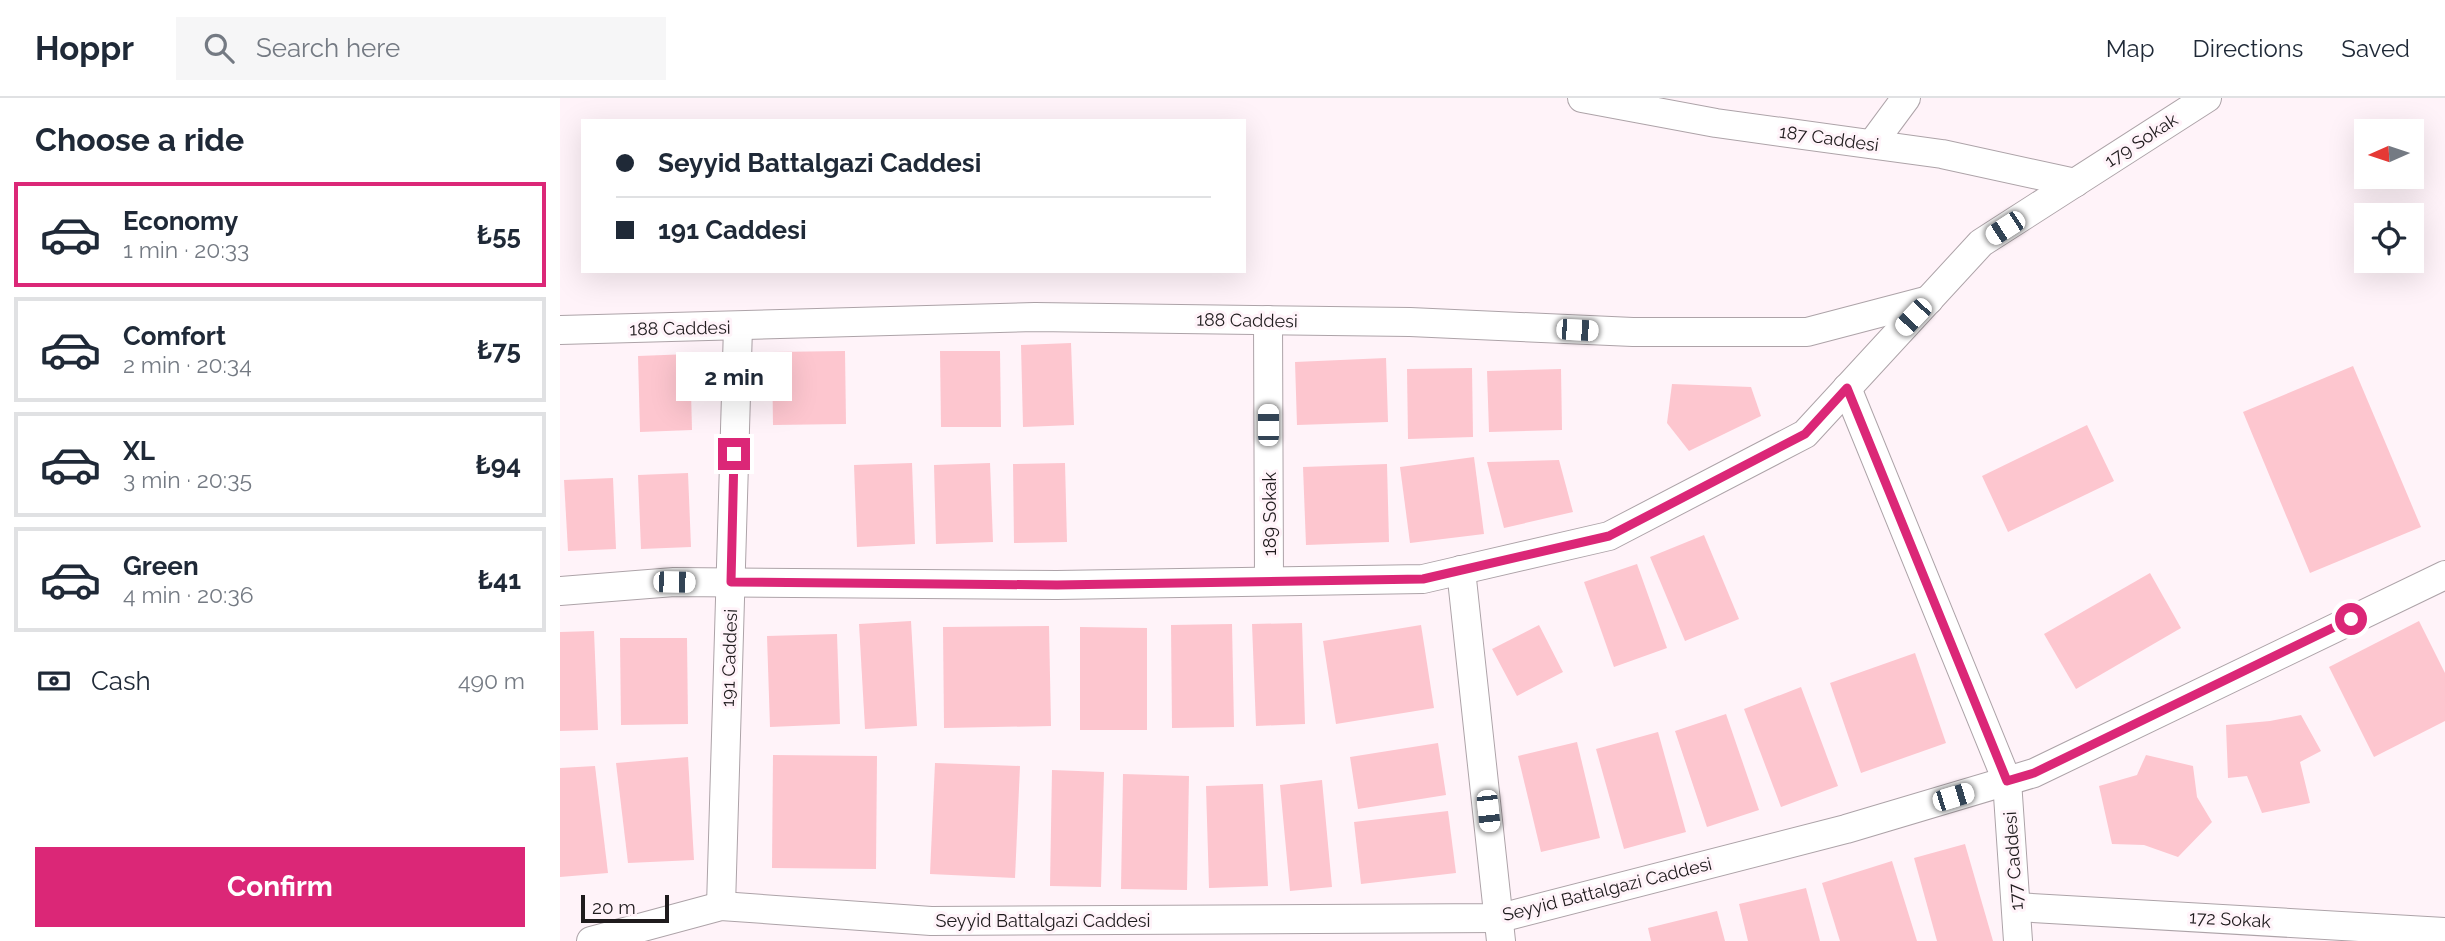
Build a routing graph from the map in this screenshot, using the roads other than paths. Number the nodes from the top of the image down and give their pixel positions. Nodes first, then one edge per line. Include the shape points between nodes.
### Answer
1 (1582, 98) edge
2 (1906, 98) edge
3 (2207, 98) edge
4 (1872, 144) junction
5 (2075, 183) junction
6 (1929, 300) junction
7 (1268, 320) junction
8 (738, 327) junction
9 (560, 330) edge
10 (1847, 388) junction
11 (1461, 570) junction
12 (2445, 575) edge
13 (1269, 581) junction
14 (731, 582) junction
15 (560, 591) edge
16 (2007, 781) junction
17 (721, 906) junction
18 (2016, 906) junction
19 (1501, 929) edge
20 (2445, 932) edge
21 (591, 941) edge
22 (2018, 941) edge

1 - 4 street, 187 Caddesi via 1716,123
2 - 4 street
3 - 5 street, 179 Sokak
4 - 5 street, 187 Caddesi
5 - 6 street, 179 Sokak via 1981,243
6 - 7 street, 188 Caddesi via 1807,332 1633,332
6 - 10 street, 179 Sokak
7 - 8 street, 188 Caddesi via 1035,317
7 - 13 street, 189 Sokak
8 - 9 street, 188 Caddesi
8 - 14 street, 191 Caddesi
10 - 11 street, 179 Sokak via 1805,434 1609,536
10 - 16 street, 177 Caddesi
11 - 13 street, 179 Sokak via 1423,579
11 - 19 street
12 - 16 street, Seyyid Battalgazi Caddesi via 2034,773
13 - 14 street, 179 Sokak via 1057,585
14 - 15 street, 179 Sokak
14 - 17 street, 191 Caddesi
16 - 18 street, 177 Caddesi
16 - 19 street, Seyyid Battalgazi Caddesi
17 - 19 street, Seyyid Battalgazi Caddesi via 931,921
17 - 21 street, Seyyid Battalgazi Caddesi
18 - 20 street, 172 Sokak
18 - 22 street, 177 Caddesi

